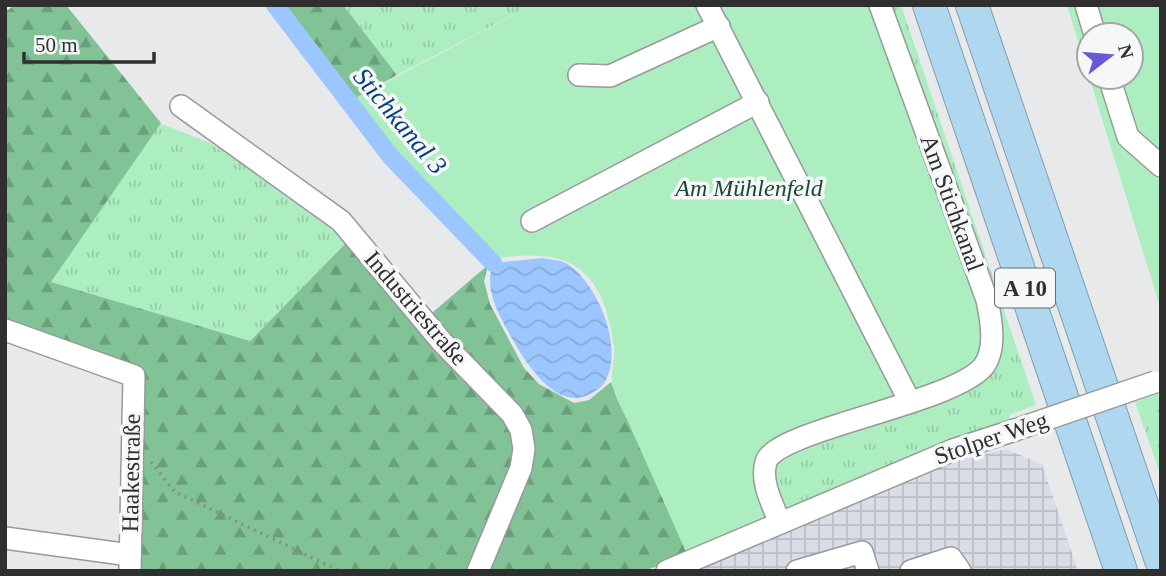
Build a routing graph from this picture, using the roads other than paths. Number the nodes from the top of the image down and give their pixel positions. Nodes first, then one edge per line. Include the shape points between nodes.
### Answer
1 (707, 5) edge
2 (880, 5) edge
3 (929, 5) edge
4 (972, 5) edge
5 (719, 26) junction
6 (579, 75) dead end
7 (1113, 91) edge
8 (758, 102) junction
9 (181, 106) dead end
10 (1161, 166) edge
11 (532, 221) dead end
12 (5, 330) edge
13 (1158, 381) edge
14 (911, 402) junction
15 (780, 523) junction
16 (5, 538) edge
17 (1161, 560) edge
18 (130, 563) edge
19 (478, 571) edge
20 (667, 571) edge
21 (797, 571) edge
22 (868, 571) edge
23 (911, 571) edge
24 (960, 571) edge
25 (1121, 571) edge

1 - 5 street
2 - 14 street, Am Stichkanal via 991,317 989,353 983,367
3 - 25 highway, A 10
4 - 17 highway, A 10
5 - 6 street via 610,76
5 - 8 street
7 - 10 street via 1128,137
8 - 11 street
8 - 14 street
9 - 19 street, Industriestraße via 341,221 442,342 512,414 521,430 521,468
12 - 18 street, Haakestraße via 134,376
13 - 15 street, Stolper Weg, bridge via 953,450
14 - 15 street, Am Stichkanal via 786,442 774,450 766,460 765,477
15 - 20 street
16 - 18 street
21 - 22 street via 862,552
23 - 24 street via 951,558

